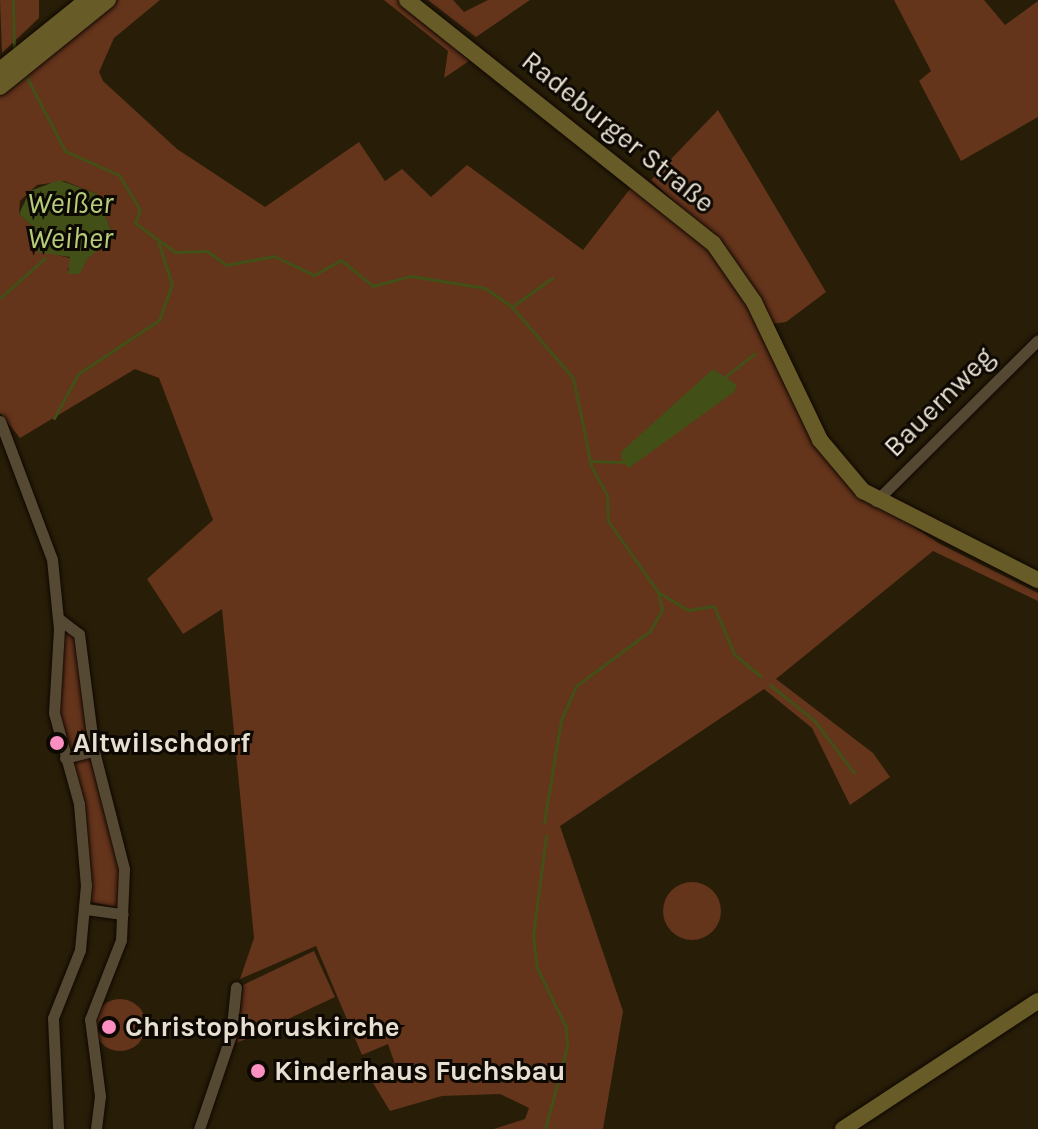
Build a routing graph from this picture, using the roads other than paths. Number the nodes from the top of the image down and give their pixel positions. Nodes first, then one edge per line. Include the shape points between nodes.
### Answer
1 (87, 0) edge
2 (108, 0) edge
3 (407, 0) edge
4 (0, 70) edge
5 (0, 87) edge
6 (1038, 340) edge
7 (0, 421) edge
8 (876, 501) junction
9 (1038, 580) edge
10 (59, 619) junction
11 (94, 751) junction
12 (65, 758) junction
13 (86, 909) junction
14 (123, 914) junction
15 (236, 987) dead end
16 (1038, 1001) edge
17 (58, 1129) edge
18 (96, 1129) edge
19 (199, 1129) edge
20 (843, 1129) edge

1 - 4 main road
2 - 5 main road
3 - 8 main road, Radeburger Straße via 661,195 713,243 754,302 820,440
6 - 8 street, Bauernweg
7 - 10 street via 43,518
8 - 9 main road, Radeburger Straße
10 - 11 street via 79,634
10 - 12 street via 54,713
11 - 12 street
11 - 14 street via 122,848
12 - 13 street via 79,804
13 - 14 street
13 - 17 street via 80,950 53,1018
14 - 18 street via 113,967 90,1019 100,1096
15 - 19 street via 231,1035
16 - 20 main road

